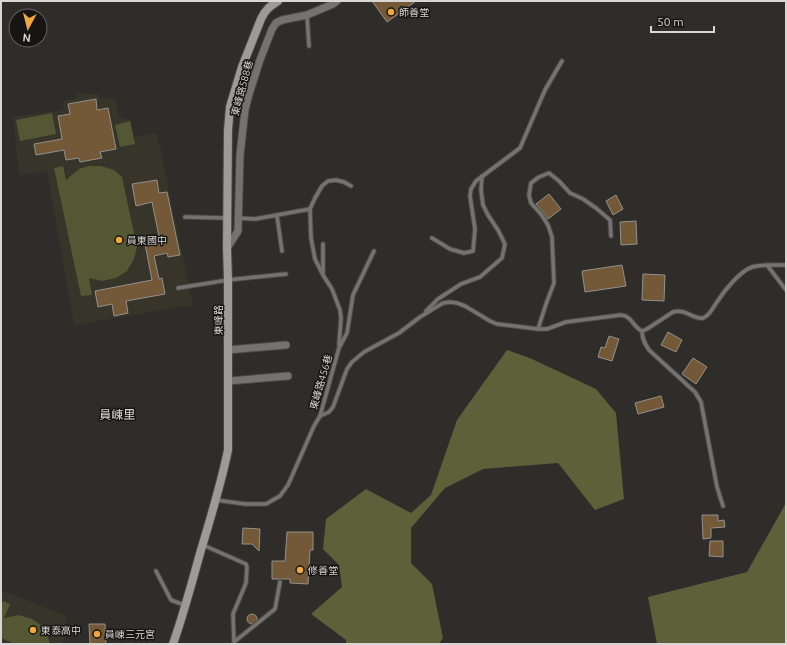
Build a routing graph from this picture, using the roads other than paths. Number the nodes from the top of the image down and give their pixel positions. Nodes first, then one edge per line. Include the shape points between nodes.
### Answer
1 (278, 1) edge
2 (337, 1) edge
3 (307, 15) junction
4 (309, 46) dead end
5 (562, 61) dead end
6 (482, 176) junction
7 (351, 186) dead end
8 (310, 209) junction
9 (277, 216) junction
10 (185, 217) dead end
11 (227, 218) junction
12 (238, 218) junction
13 (611, 236) dead end
14 (432, 238) dead end
15 (323, 244) dead end
16 (227, 248) junction
17 (282, 251) dead end
18 (374, 251) dead end
19 (767, 265) junction
20 (786, 265) edge
21 (286, 274) dead end
22 (323, 275) junction
23 (228, 280) junction
24 (178, 288) dead end
25 (786, 290) edge
26 (420, 317) junction
27 (538, 328) junction
28 (642, 331) junction
29 (286, 345) dead end
30 (339, 348) junction
31 (228, 350) junction
32 (288, 376) dead end
33 (228, 381) junction
34 (320, 416) junction
35 (216, 500) junction
36 (723, 506) dead end
37 (203, 545) junction
38 (156, 571) dead end
39 (280, 582) dead end
40 (186, 606) junction
41 (234, 643) edge
42 (173, 644) edge

1 - 11 main road, 東峰路 via 265,11 261,19 230,107
2 - 3 street, 東峰路588巷
3 - 4 lane
3 - 12 street, 東峰路588巷 via 276,23 260,60 244,110
5 - 6 lane via 545,90 520,148
6 - 14 lane via 471,189 470,196 475,229 473,251 464,253 450,249
6 - 26 lane via 483,205 505,244 502,258 480,277 462,284 438,299
7 - 8 lane via 336,180 328,181 322,186
8 - 9 lane
8 - 22 lane via 315,259
9 - 12 lane
9 - 17 lane
10 - 11 lane
11 - 16 main road, 東峰路
12 - 16 street, 東峰路588巷 via 238,230
13 - 27 lane via 610,220 583,199 570,193 549,173 531,182 531,202 548,225 552,236 554,283
15 - 22 lane
16 - 23 main road, 東峰路
18 - 30 lane, 東峰路456巷 via 354,296 347,333
19 - 20 lane
19 - 25 lane
19 - 28 lane via 751,267 744,271 727,287 712,311 704,318 678,310
21 - 23 lane
22 - 30 lane via 340,310
23 - 24 lane
23 - 31 main road, 東峰路
26 - 27 lane via 443,303 450,302 465,306 497,324
26 - 34 lane via 400,333 364,352 352,362 333,407
27 - 28 lane via 547,329 566,322 626,315 637,330
28 - 36 lane via 649,350 695,392 702,402 717,487
29 - 31 street
30 - 34 lane, 東峰路456巷
31 - 33 main road, 東峰路
32 - 33 street
33 - 35 main road, 東峰路 via 228,450
34 - 35 lane, 東峰路456巷 via 288,485 280,496 266,504
35 - 37 main road, 東峰路
37 - 40 main road, 東峰路
37 - 41 lane via 246,564 247,567 246,583 233,614
38 - 40 lane via 171,600
39 - 41 lane via 275,609
40 - 42 main road, 東峰路

